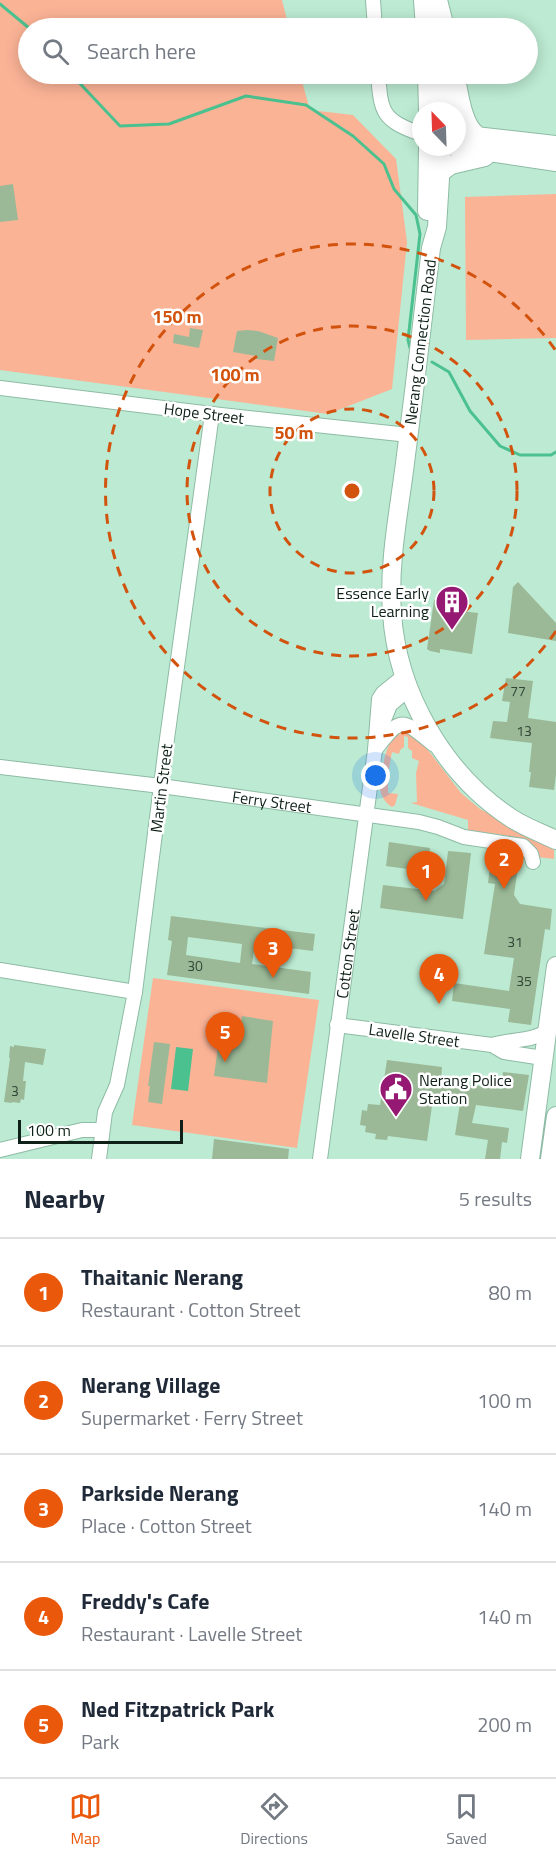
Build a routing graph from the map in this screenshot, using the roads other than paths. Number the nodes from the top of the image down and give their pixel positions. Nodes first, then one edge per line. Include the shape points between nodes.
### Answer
1 (373, 0) edge
2 (423, 0) edge
3 (438, 0) edge
4 (374, 18) edge
5 (424, 18) edge
6 (439, 18) edge
7 (442, 18) edge
8 (379, 84) edge
9 (427, 84) edge
10 (443, 84) edge
11 (457, 84) edge
12 (428, 102) edge
13 (443, 102) edge
14 (412, 131) edge
15 (466, 134) edge
16 (477, 135) junction
17 (556, 145) edge
18 (466, 149) edge
19 (505, 154) junction
20 (428, 156) edge
21 (441, 156) edge
22 (556, 162) edge
23 (440, 173) junction
24 (431, 248) junction
25 (0, 388) edge
26 (212, 414) junction
27 (409, 435) junction
28 (407, 683) junction
29 (375, 750) junction
30 (446, 754) junction
31 (0, 767) edge
32 (161, 786) junction
33 (473, 786) junction
34 (366, 814) junction
35 (556, 825) edge
36 (556, 840) edge
37 (533, 862) dead end
38 (556, 966) edge
39 (0, 970) edge
40 (135, 992) junction
41 (337, 1025) junction
42 (551, 1036) edge
43 (492, 1045) junction
44 (549, 1062) edge
45 (556, 1116) edge
46 (102, 1130) junction
47 (0, 1150) edge
48 (99, 1159) edge
49 (320, 1159) edge
50 (530, 1159) edge
51 (550, 1159) edge

1 - 4 street
2 - 5 main road
3 - 6 main road
3 - 7 main road
8 - 14 street via 388,118
9 - 12 main road
10 - 13 main road
11 - 16 main road via 466,121
15 - 16 main road
16 - 17 main road
18 - 19 main road
19 - 22 main road
19 - 23 main road via 459,162
20 - 24 main road, Nerang Connection Road via 426,226
21 - 23 main road, Nerang Connection Road
23 - 24 main road, Nerang Connection Road
24 - 27 main road, Nerang Connection Road
25 - 26 street, Hope Street
26 - 27 street, Hope Street
26 - 32 street, Martin Street
27 - 28 main road via 392,573 394,631
28 - 29 street, Cotton Street via 383,693 380,699
28 - 30 main road via 424,721
29 - 30 street via 392,729 405,725 416,729
29 - 34 street, Cotton Street
30 - 33 main road
31 - 32 street, Ferry Street
32 - 34 street, Ferry Street
32 - 40 street, Martin Street
33 - 35 main road
33 - 36 main road via 510,817
34 - 37 street, Ferry Street via 430,825 464,837 518,844 529,851
34 - 41 street, Cotton Street
38 - 42 main road
39 - 40 street
40 - 46 street, Martin Street via 117,1085
41 - 43 street, Lavelle Street
41 - 49 street, Cotton Street
42 - 43 street, Lavelle Street
42 - 44 main road
43 - 44 street, Lavelle Street via 504,1052
44 - 50 main road
45 - 51 main road
46 - 47 street via 82,1130
46 - 48 street, Martin Street

